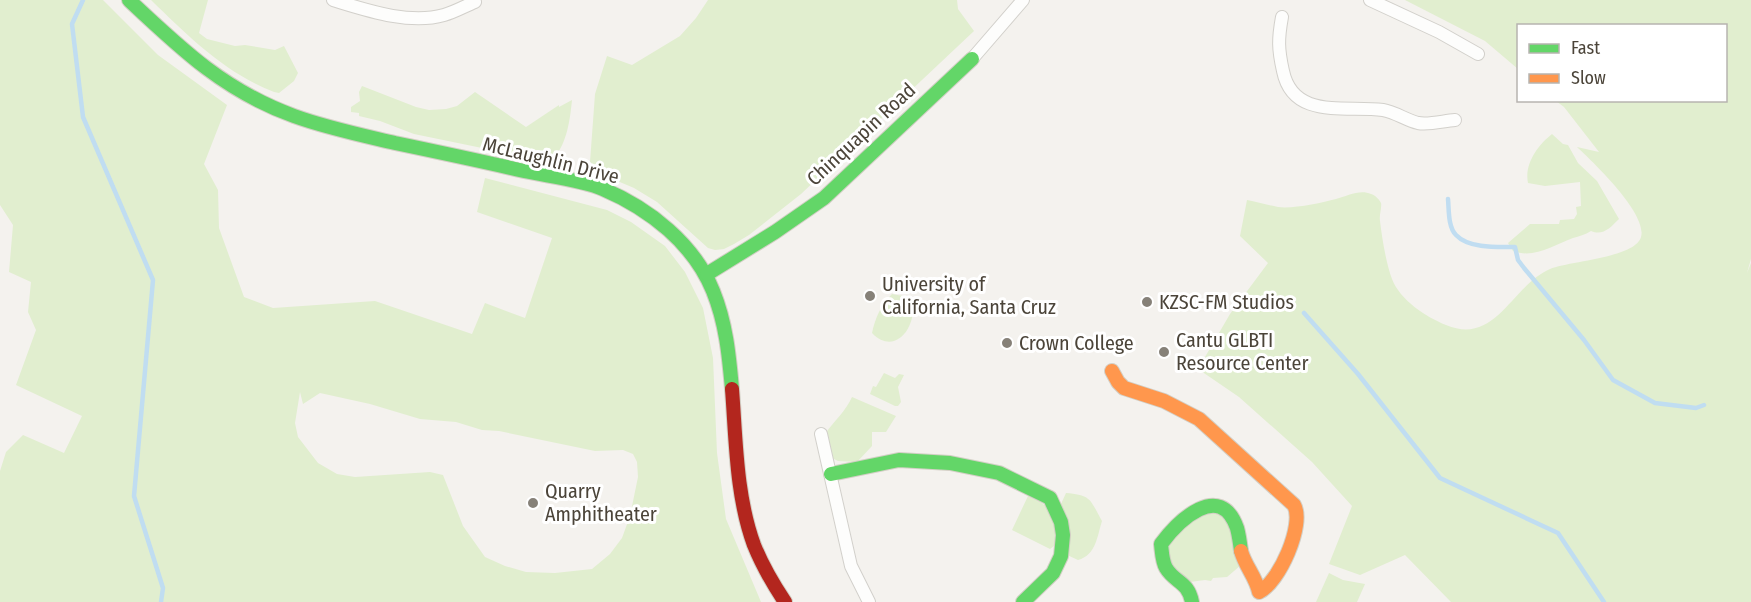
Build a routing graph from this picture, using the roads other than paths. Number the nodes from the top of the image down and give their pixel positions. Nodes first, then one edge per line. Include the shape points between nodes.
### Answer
1 (129, 0) edge
2 (333, 0) edge
3 (474, 0) edge
4 (1023, 0) edge
5 (1370, 0) edge
6 (1282, 17) dead end
7 (1478, 54) dead end
8 (972, 59) joint
9 (1455, 120) dead end
10 (706, 274) junction
11 (1112, 371) dead end
12 (821, 434) dead end
13 (831, 474) junction
14 (785, 602) edge
15 (869, 602) edge
16 (1023, 602) edge
17 (1192, 602) edge

1 - 10 street, McLaughlin Drive via 224,82 269,106 343,132 601,188 663,223
2 - 3 street via 380,14 426,18 445,15
4 - 8 street, Chinquapin Road
5 - 7 street
6 - 9 street via 1278,40 1284,76 1293,95 1300,100 1322,107 1387,111 1419,123
8 - 10 street, Chinquapin Road via 838,186 799,216
10 - 14 street, McLaughlin Drive via 724,315 748,528 769,578
11 - 17 street via 1115,380 1127,389 1159,399 1199,419 1294,504 1298,517 1291,542 1272,583 1259,592 1242,554 1236,525 1221,508 1206,505 1172,529 1161,544 1166,568 1188,586
12 - 13 street
13 - 15 street via 851,566
13 - 16 street via 899,460 950,463 999,473 1050,498 1061,522 1061,556 1053,573

